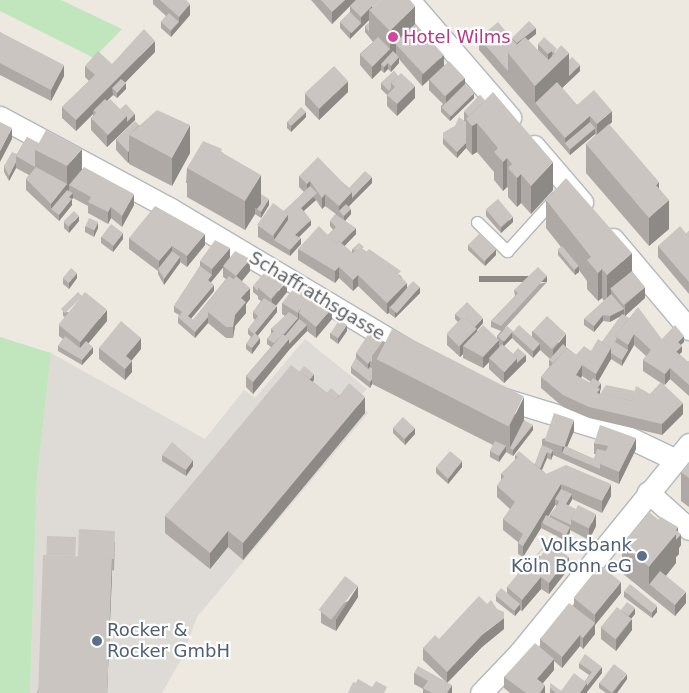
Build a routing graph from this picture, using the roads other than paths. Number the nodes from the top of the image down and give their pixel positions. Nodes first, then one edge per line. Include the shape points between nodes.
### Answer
1 (409, 0) edge
2 (0, 117) edge
3 (569, 186) junction
4 (477, 222) dead end
5 (689, 329) edge
6 (430, 363) edge
7 (480, 389) edge
8 (682, 451) edge
9 (648, 492) junction
10 (689, 529) edge
11 (481, 693) edge

1 - 3 street
2 - 6 street, Schaffrathsgasse via 169,208
3 - 4 lane via 507,251
3 - 5 street
7 - 8 street via 555,417
8 - 9 street
9 - 10 street
9 - 11 street via 520,652

